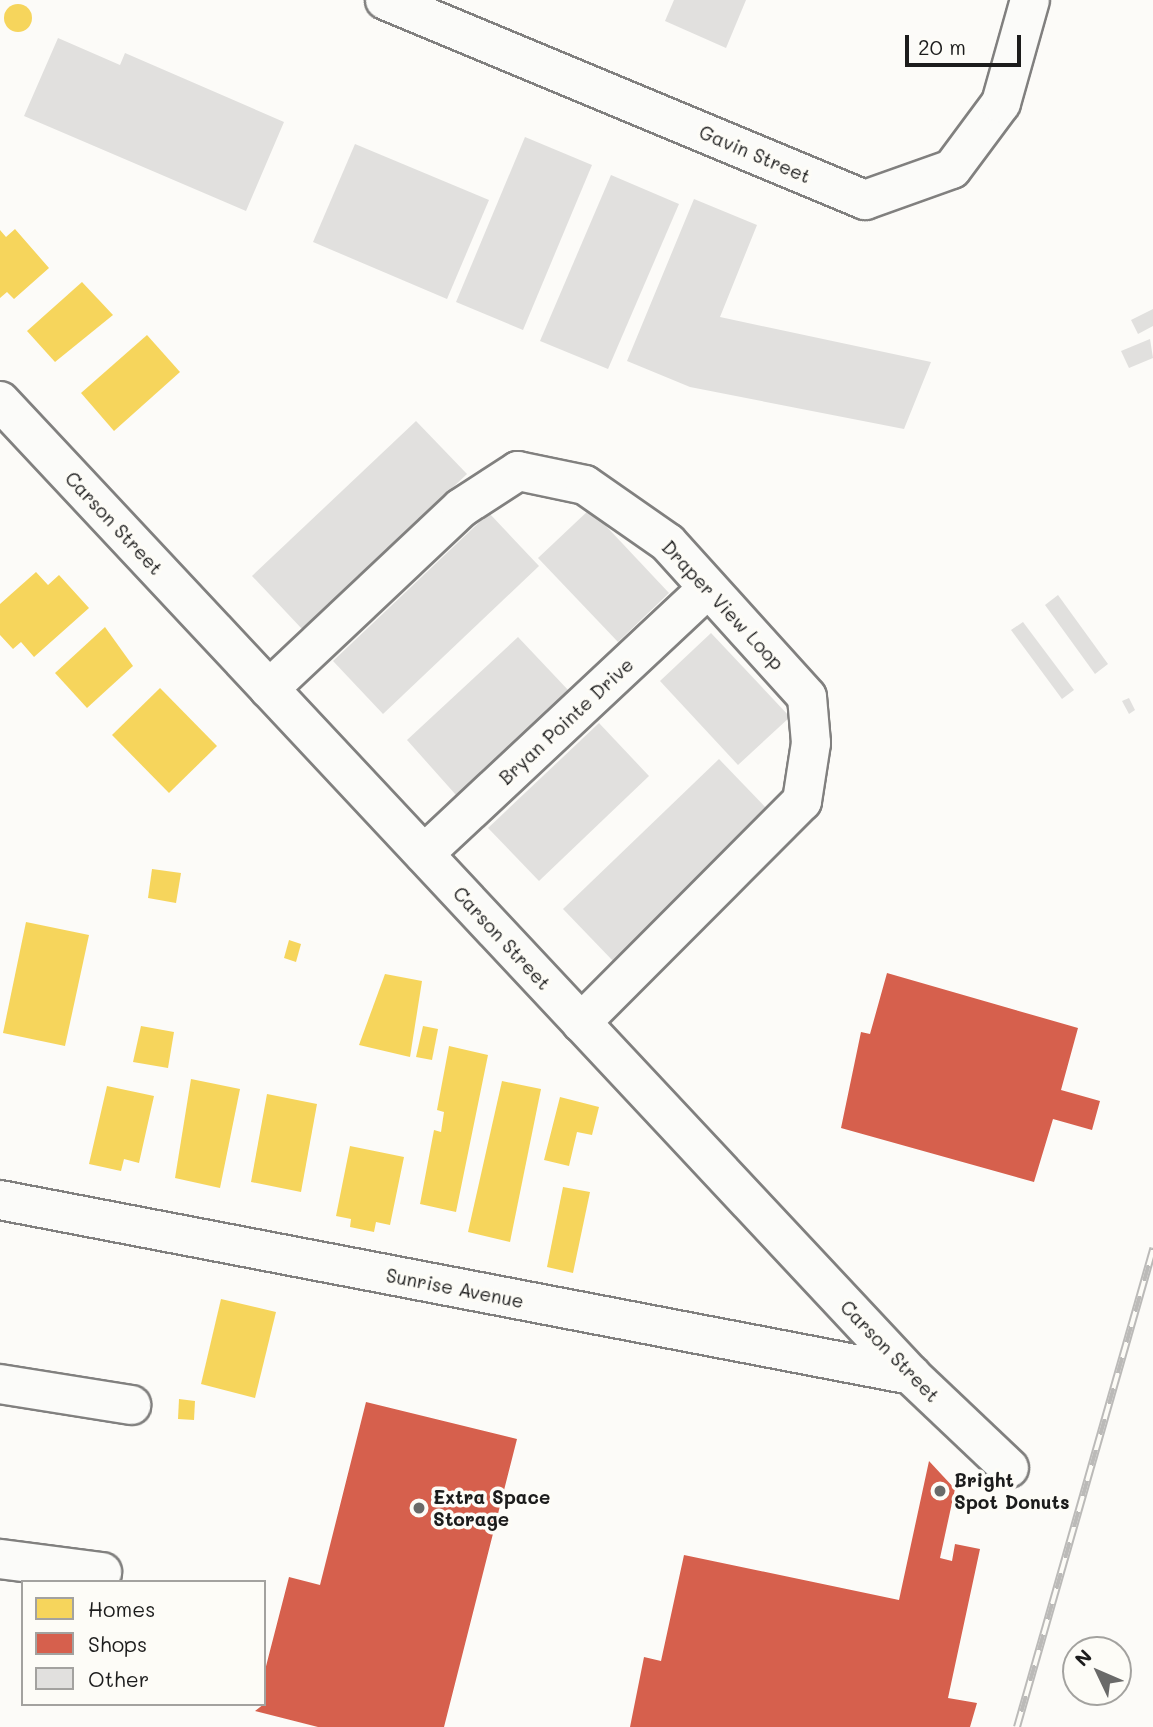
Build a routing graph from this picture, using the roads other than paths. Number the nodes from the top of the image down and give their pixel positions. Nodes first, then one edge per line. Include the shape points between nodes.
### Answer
1 (385, 0) edge
2 (1030, 0) edge
3 (0, 401) edge
4 (708, 588) junction
5 (269, 689) junction
6 (424, 854) junction
7 (581, 1023) junction
8 (1, 1207) edge
9 (911, 1375) junction
10 (0, 1384) edge
11 (131, 1405) dead end
12 (1009, 1468) dead end
13 (0, 1559) edge
14 (102, 1572) dead end

1 - 2 street, Gavin Street via 865,200 952,169 1001,103
3 - 5 street, Carson Street
4 - 5 street, Draper View Loop via 668,543 585,485 518,471 461,508
4 - 6 street, Bryan Pointe Drive
4 - 7 street, Draper View Loop via 807,696 811,743 802,801
5 - 6 street, Carson Street
6 - 7 street, Carson Street
7 - 9 street, Carson Street
8 - 9 street, Sunrise Avenue
9 - 12 street, Carson Street
10 - 11 street
13 - 14 street

